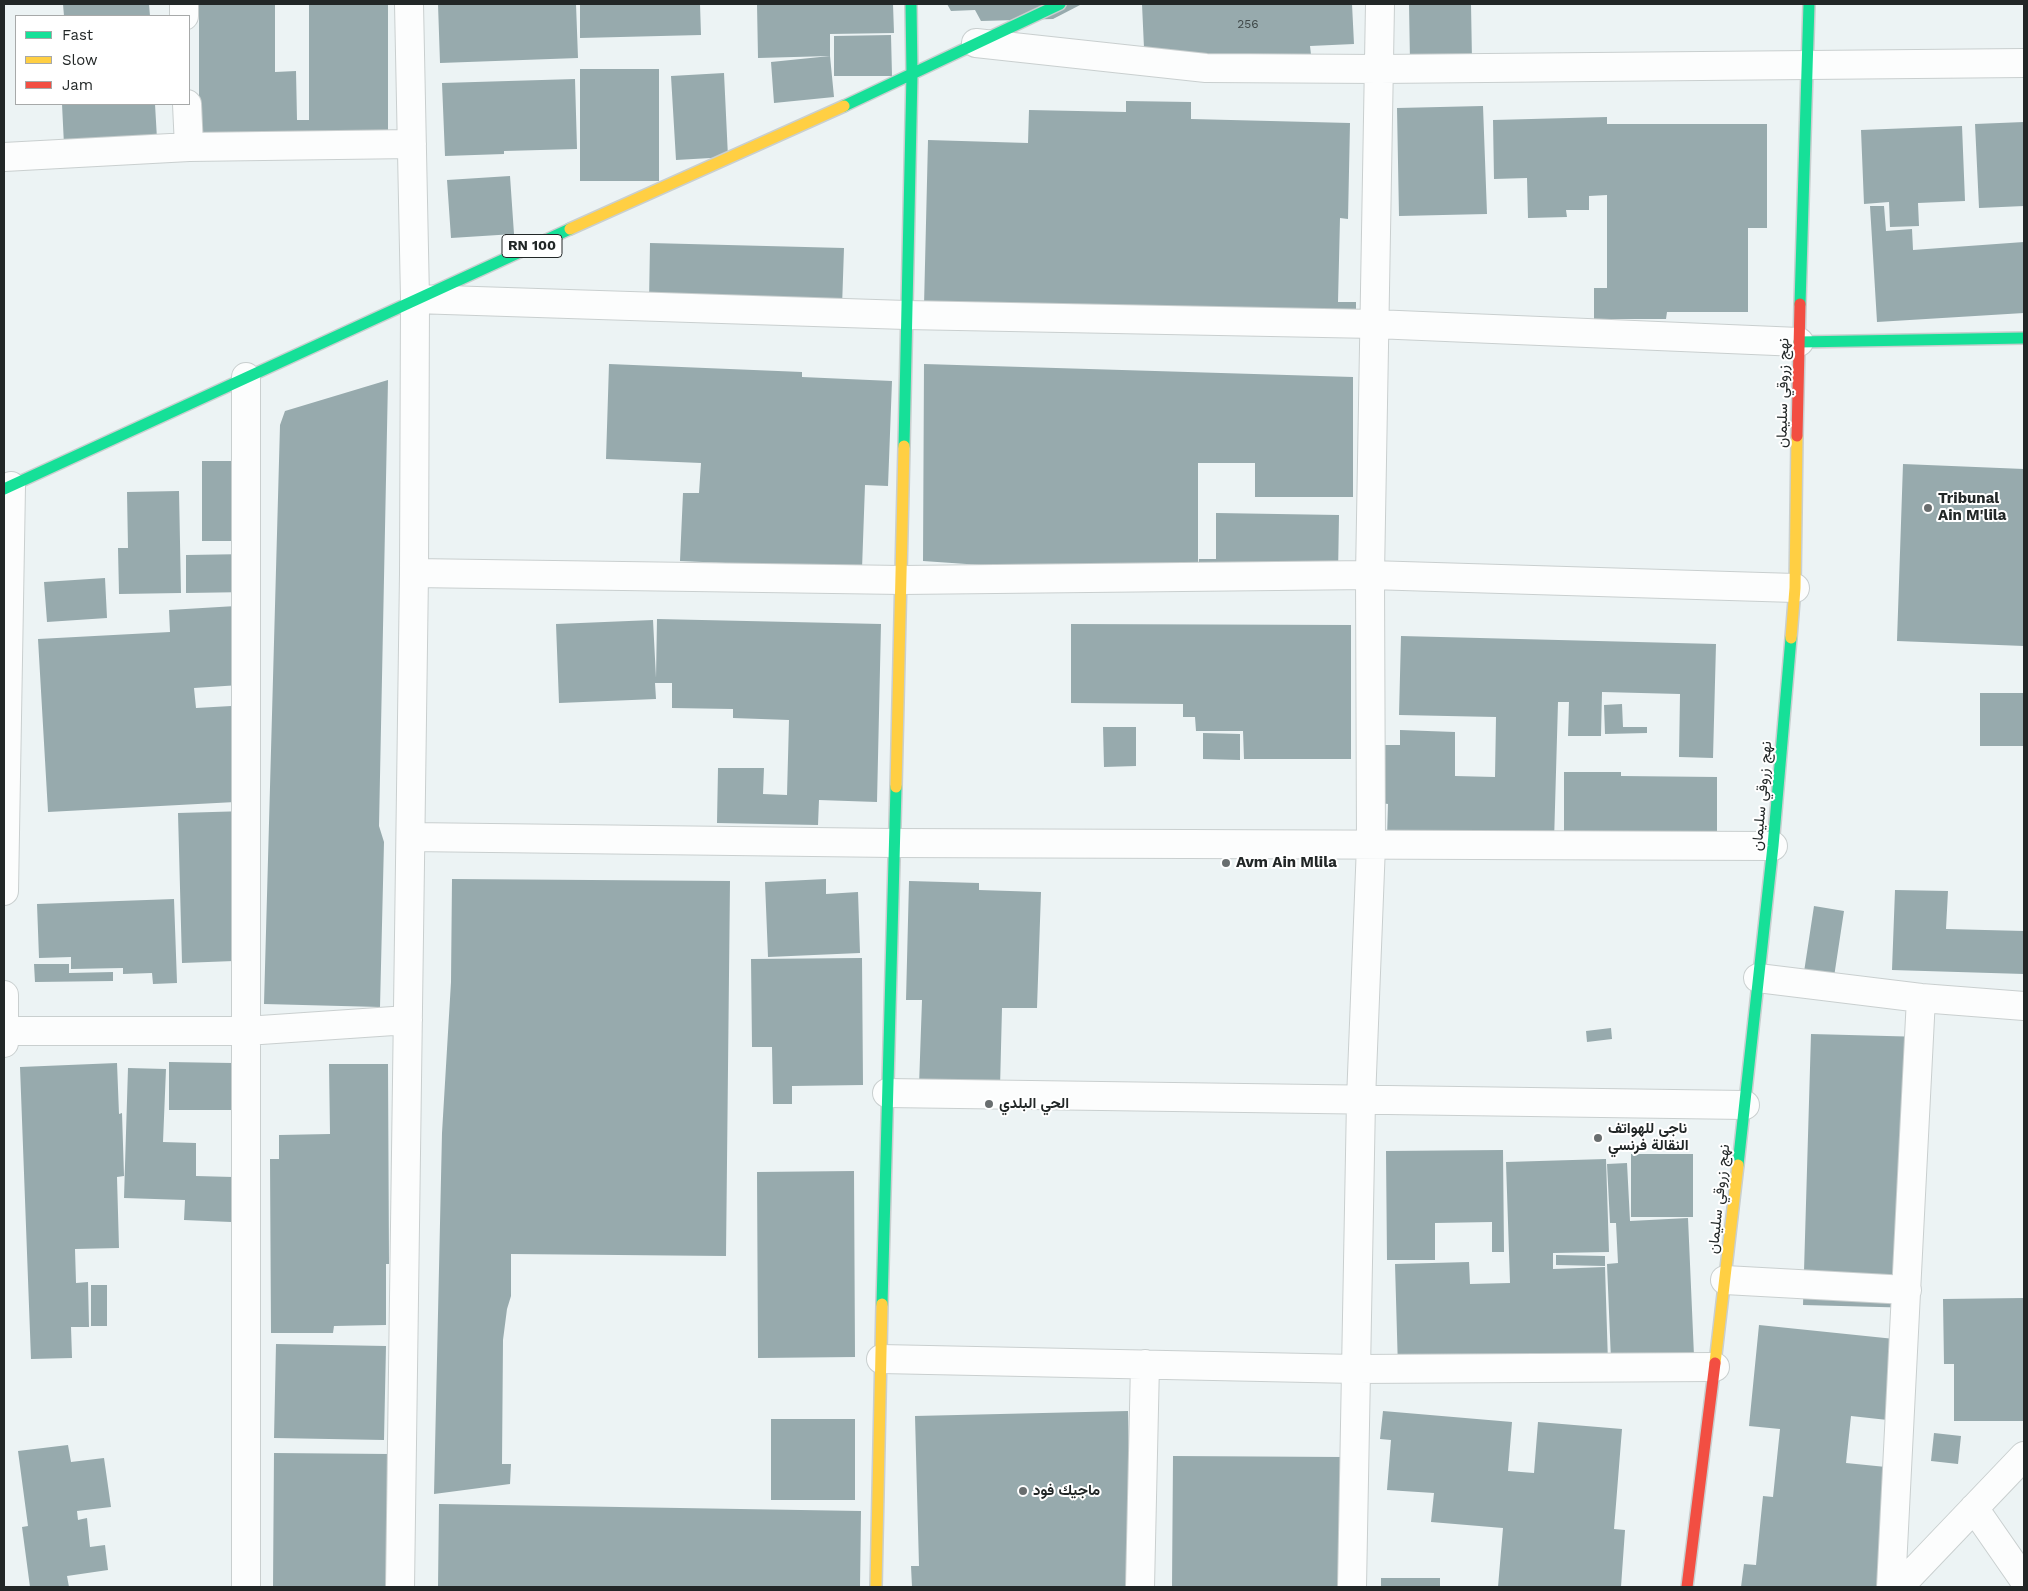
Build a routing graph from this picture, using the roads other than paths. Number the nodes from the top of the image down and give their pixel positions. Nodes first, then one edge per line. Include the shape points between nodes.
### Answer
1 (409, 4) edge
2 (911, 4) edge
3 (1060, 4) edge
4 (1380, 4) edge
5 (1808, 4) edge
6 (976, 44) junction
7 (2024, 63) edge
8 (1806, 65) junction
9 (1379, 69) junction
10 (912, 74) junction
11 (187, 105) edge
12 (412, 144) junction
13 (189, 147) junction
14 (4, 157) edge
15 (415, 299) junction
16 (906, 315) junction
17 (1375, 324) junction
18 (2024, 338) edge
19 (1799, 342) junction
20 (246, 377) junction
21 (7, 487) edge
22 (414, 573) junction
23 (1370, 575) junction
24 (902, 580) junction
25 (1795, 588) junction
26 (411, 837) junction
27 (893, 843) junction
28 (1370, 845) junction
29 (1773, 846) junction
30 (4, 891) edge
31 (1758, 978) junction
32 (4, 995) edge
33 (1922, 998) junction
34 (2024, 1006) edge
35 (408, 1020) junction
36 (4, 1031) edge
37 (246, 1031) junction
38 (4, 1043) edge
39 (887, 1093) junction
40 (1361, 1100) junction
41 (1744, 1105) junction
42 (1725, 1280) junction
43 (1906, 1290) junction
44 (881, 1358) junction
45 (1145, 1364) junction
46 (1715, 1367) junction
47 (1356, 1369) junction
48 (2024, 1456) edge
49 (1974, 1508) junction
50 (2024, 1580) edge
51 (246, 1587) edge
52 (400, 1587) edge
53 (876, 1587) edge
54 (1140, 1587) edge
55 (1352, 1587) edge
56 (1687, 1587) edge
57 (1891, 1587) edge
58 (1899, 1587) edge

1 - 12 street
2 - 10 main road
3 - 6 main road, RN 100
4 - 9 street
5 - 8 main road, نهج زروقي سليمان
6 - 9 street via 1206,68
6 - 10 main road, RN 100
7 - 8 street
8 - 9 street
8 - 19 main road, نهج زروقي سليمان
9 - 17 street
10 - 15 main road, RN 100
10 - 16 main road
11 - 13 street
12 - 13 street
12 - 15 street
13 - 14 street
15 - 16 street
15 - 20 main road, RN 100
15 - 22 street
16 - 17 street
16 - 24 main road
17 - 19 street
17 - 23 street
18 - 19 main road
19 - 25 main road, نهج زروقي سليمان
20 - 21 main road, RN 100
20 - 37 street
21 - 30 street
22 - 24 street
22 - 26 street
23 - 24 street
23 - 25 street
23 - 28 street
24 - 27 main road
25 - 29 main road, نهج زروقي سليمان
26 - 27 street
26 - 35 street
27 - 28 street
27 - 39 main road
28 - 29 street
28 - 40 street
29 - 31 main road, نهج زروقي سليمان
31 - 33 street
31 - 41 main road, نهج زروقي سليمان
32 - 36 street
33 - 34 street
33 - 43 street
35 - 37 street
35 - 52 street
36 - 37 street
36 - 38 street
37 - 51 street
39 - 40 street
39 - 44 main road
40 - 41 street
40 - 47 street
41 - 42 main road, نهج زروقي سليمان
42 - 43 street
42 - 46 main road, نهج زروقي سليمان
43 - 57 street
44 - 45 street
44 - 53 main road
45 - 47 street
45 - 54 street
46 - 47 street
46 - 56 main road, نهج زروقي سليمان
47 - 55 street
48 - 49 street
49 - 50 street
49 - 58 street

